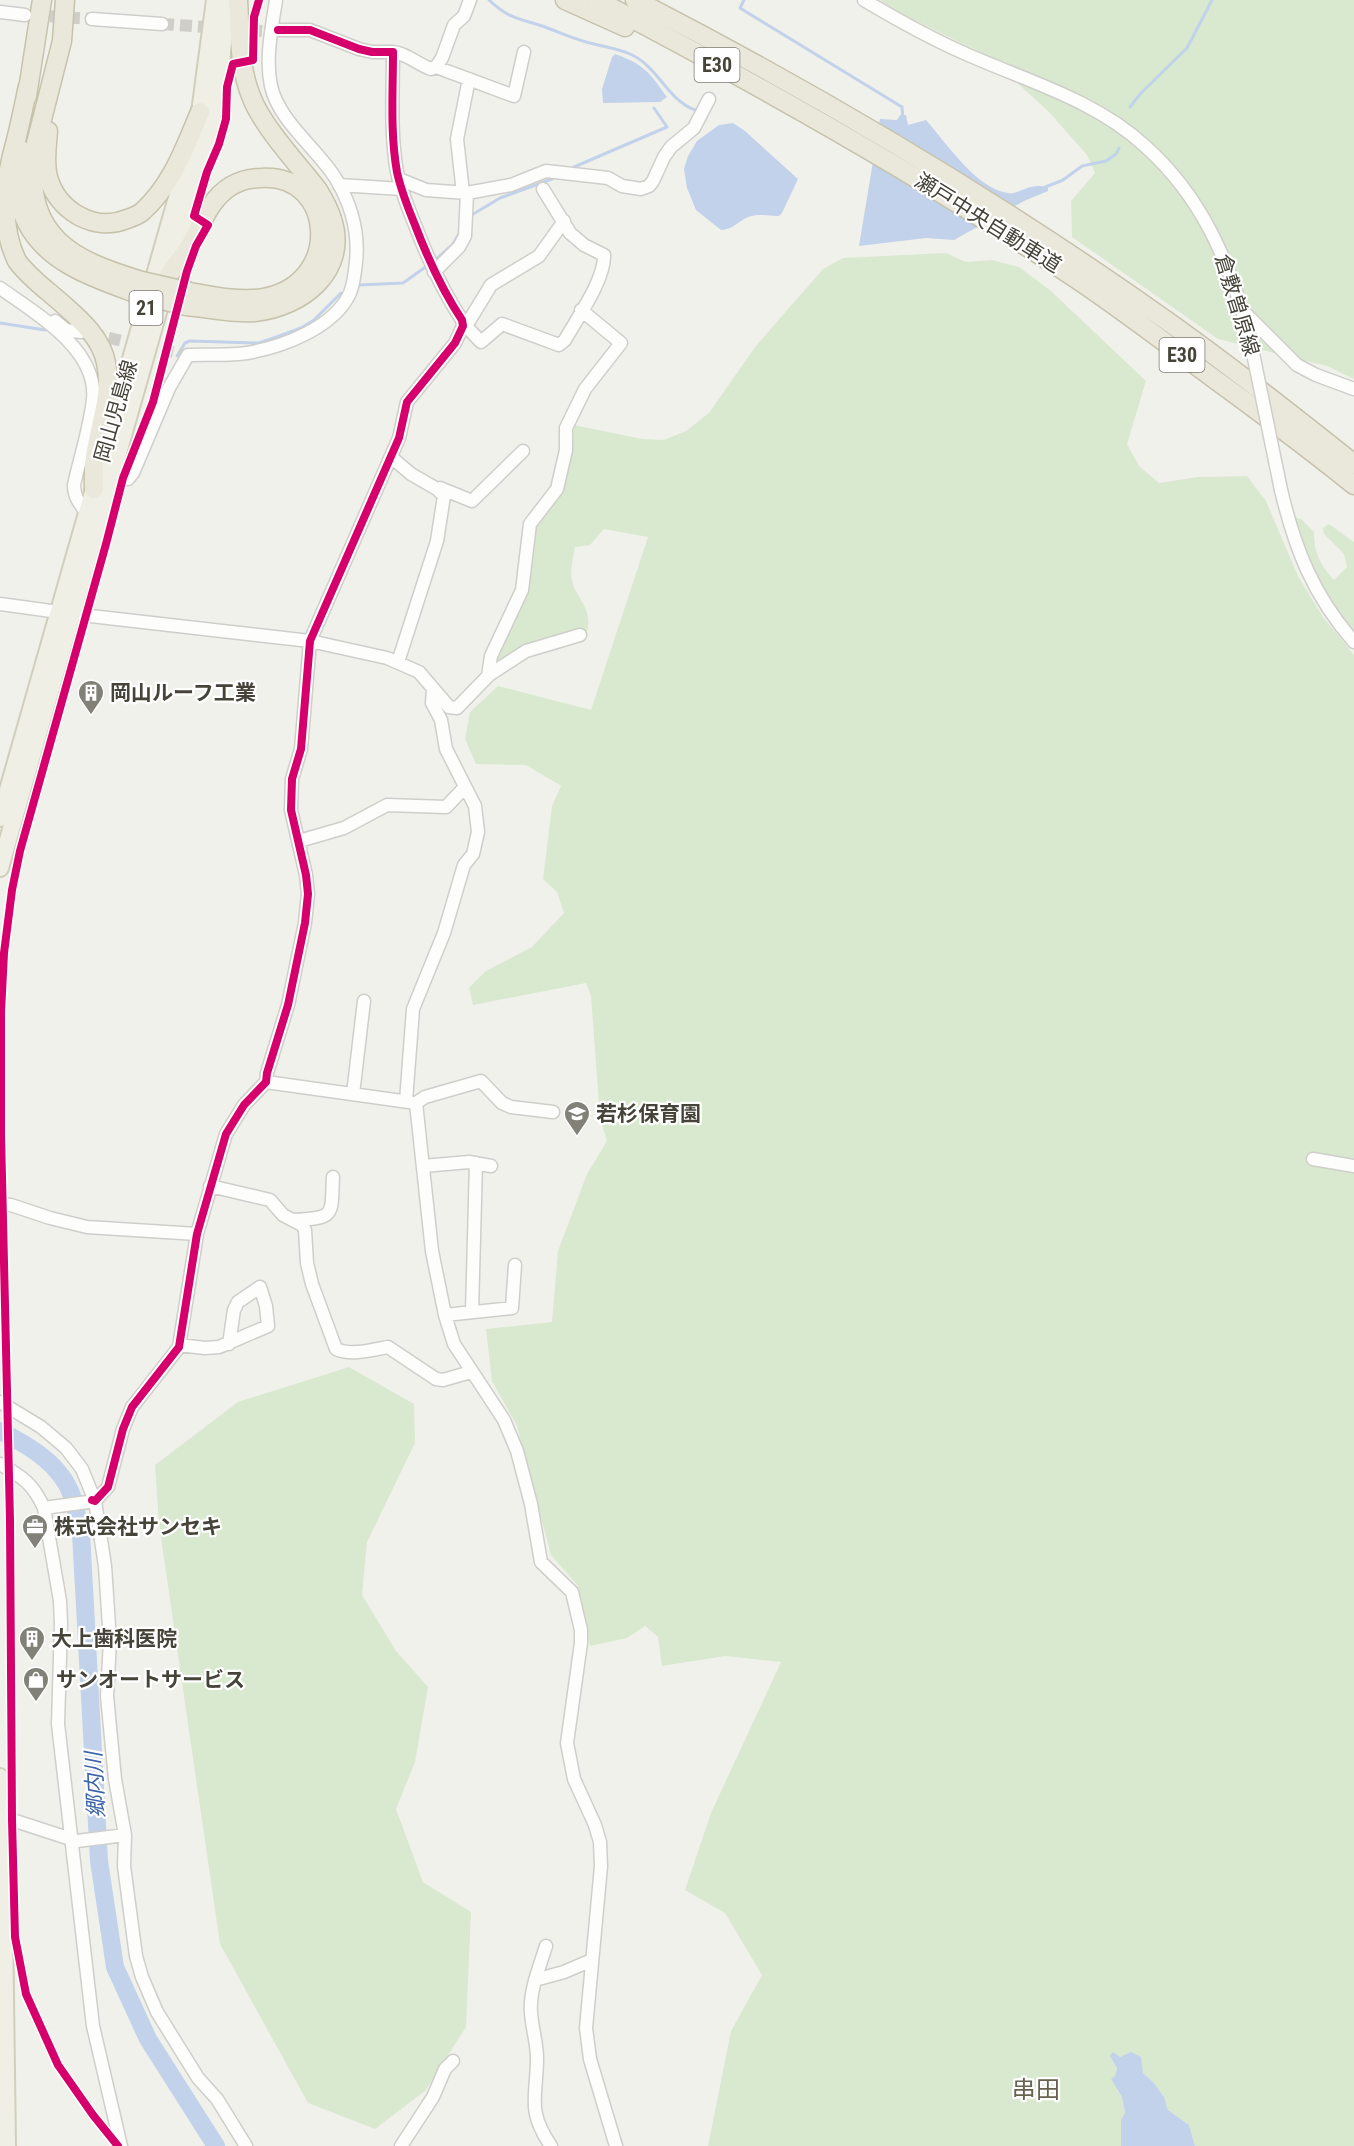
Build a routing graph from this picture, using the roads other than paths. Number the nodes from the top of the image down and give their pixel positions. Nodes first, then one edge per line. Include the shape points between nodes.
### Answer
1 (42, 0) edge
2 (65, 0) edge
3 (215, 0) edge
4 (228, 0) edge
5 (238, 0) edge
6 (276, 0) edge
7 (470, 0) edge
8 (565, 0) edge
9 (597, 0) edge
10 (635, 0) edge
11 (864, 0) edge
12 (0, 12) edge
13 (25, 15) tunnel mouth
14 (92, 19) tunnel mouth
15 (162, 24) tunnel mouth
16 (270, 31) junction
17 (393, 52) junction
18 (524, 52) dead end
19 (436, 67) junction
20 (469, 79) junction
21 (28, 86) junction
22 (52, 87) junction
23 (769, 92) junction
24 (709, 99) dead end
25 (200, 112) junction
26 (842, 124) junction
27 (400, 184) junction
28 (339, 185) junction
29 (543, 189) dead end
30 (465, 193) junction
31 (564, 221) junction
32 (434, 271) junction
33 (169, 275) junction
34 (140, 287) junction
35 (0, 288) edge
36 (188, 299) junction
37 (581, 310) junction
38 (1243, 310) junction
39 (38, 316) junction
40 (464, 325) junction
41 (81, 332) tunnel mouth
42 (1354, 389) edge
43 (523, 451) dead end
44 (391, 457) junction
45 (1354, 464) edge
46 (112, 475) junction
47 (1354, 485) edge
48 (94, 489) junction
49 (437, 489) junction
50 (87, 513) junction
51 (0, 604) edge
52 (66, 613) junction
53 (580, 635) dead end
54 (310, 641) junction
55 (1354, 642) edge
56 (398, 662) junction
57 (488, 676) junction
58 (433, 689) junction
59 (465, 787) junction
60 (0, 818) edge
61 (299, 841) junction
62 (0, 868) edge
63 (364, 1001) dead end
64 (266, 1082) junction
65 (353, 1094) junction
66 (411, 1102) junction
67 (553, 1112) dead end
68 (1313, 1159) dead end
69 (476, 1163) junction
70 (423, 1166) junction
71 (491, 1166) dead end
72 (1354, 1167) edge
73 (333, 1177) dead end
74 (210, 1186) junction
75 (0, 1204) edge
76 (294, 1220) junction
77 (197, 1234) junction
78 (515, 1265) dead end
79 (472, 1312) junction
80 (446, 1315) junction
81 (229, 1344) junction
82 (179, 1345) junction
83 (471, 1372) junction
84 (0, 1402) edge
85 (0, 1464) edge
86 (93, 1500) junction
87 (44, 1508) junction
88 (0, 1777) edge
89 (1, 1816) edge
90 (123, 1836) junction
91 (74, 1840) junction
92 (546, 1946) dead end
93 (592, 1960) junction
94 (535, 1980) junction
95 (453, 2061) dead end
96 (7, 2146) edge
97 (121, 2146) edge
98 (246, 2146) edge
99 (400, 2146) edge
100 (551, 2146) edge
101 (616, 2146) edge

1 - 21 highway
2 - 22 highway via 62,41
3 - 25 main road, 岡山児島線 / 21
4 - 33 main road, 岡山児島線 / 21 via 211,126
5 - 36 highway via 242,62 250,95 258,112 322,197 333,221 334,247 326,273 314,288 295,301 254,312
6 - 16 street
7 - 19 street
8 - 23 highway
9 - 23 highway, 瀬戸中央自動車道 / E30
10 - 26 highway, 瀬戸中央自動車道 / E30 via 778,76
11 - 38 street, 倉敷曽原線 via 964,53 1080,102 1145,145 1186,190 1203,218 1222,252
12 - 13 street
14 - 15 street
16 - 17 street via 310,30 359,49
16 - 28 street via 271,88 280,108
17 - 19 street via 402,52 418,65
17 - 27 street via 392,125
18 - 20 street via 514,96
19 - 20 street
20 - 30 street via 457,139
21 - 34 highway via 19,169 21,206 27,223 53,254 74,268 94,278
21 - 48 highway via 4,181 2,232 16,260 39,286 79,319 100,347 106,363 108,390 94,458
22 - 25 highway via 48,176 57,196 73,213 101,224 121,222 141,213 160,194 177,166
22 - 34 highway via 31,174 39,217 62,244 79,256
23 - 26 highway, 瀬戸中央自動車道 / E30
24 - 30 street via 694,128 671,147 649,186 641,189 622,186 608,178 546,171 511,185
25 - 48 main road, 岡山児島線 / 21
26 - 45 highway, 瀬戸中央自動車道 / E30 via 913,155 1021,223 1171,324
26 - 47 highway, 瀬戸中央自動車道 / E30 via 1129,315 1276,422
27 - 28 street
27 - 30 street
27 - 32 street
28 - 46 street via 349,205 358,248 355,273 344,303 305,335 276,346 245,353 185,354 133,473 128,479
29 - 31 street
30 - 32 street via 465,234 459,247
31 - 37 street via 575,238 604,255 604,266
31 - 40 street via 539,256 491,285
32 - 40 street
33 - 36 highway via 216,198 230,186 246,179 268,177 298,188 309,198 318,215 321,245 303,278 287,290 262,298
33 - 46 main road, 岡山児島線 / 21
34 - 36 highway, bridge
35 - 39 street
37 - 40 street via 559,345 507,324 497,327 481,342
37 - 57 street via 621,343 585,390 566,428 566,450 556,489 530,524 522,590 491,656
38 - 42 street via 1297,365
38 - 55 street, 倉敷曽原線, bridge via 1281,490 1304,567 1332,616
39 - 41 street via 52,318 66,330
39 - 50 street via 77,349 93,382 74,485 77,502
40 - 44 street via 455,343 407,402
43 - 49 street via 472,501
44 - 49 street
44 - 54 street
46 - 52 main road, 岡山児島線 / 21
48 - 50 main road, 岡山児島線 / 21
49 - 56 street via 444,496 437,541
50 - 52 main road, 岡山児島線 / 21
51 - 52 street
52 - 54 street
52 - 60 main road, 岡山児島線 / 21
52 - 62 main road, 岡山児島線 / 21
53 - 57 street via 526,651
54 - 56 street
54 - 61 street via 301,749 292,779 291,810
56 - 58 street via 419,672
57 - 58 street via 457,708 449,707
58 - 59 street via 432,703 441,720 446,749
59 - 61 street via 446,807 387,806 344,828
59 - 66 street via 475,806 478,832 413,1009
61 - 64 street via 308,894 305,922 288,1005
63 - 65 street
64 - 65 street
64 - 74 street via 226,1134
65 - 66 street
66 - 67 street via 481,1081 511,1107
66 - 70 street
68 - 72 street
69 - 70 street
69 - 71 street
69 - 79 street
70 - 80 street via 432,1251
73 - 76 street via 331,1210 327,1216
74 - 76 street via 270,1200 283,1215
74 - 77 street
75 - 77 street via 87,1227
76 - 83 street via 305,1230 312,1284 336,1349 353,1352 388,1347 435,1379
77 - 82 street
78 - 79 street via 512,1308
79 - 80 street
80 - 83 street via 454,1344
81 - 81 street via 238,1302 260,1287 268,1326
81 - 82 street via 205,1348
82 - 86 street via 132,1407 108,1487
83 - 93 street via 504,1420 531,1504 541,1562 572,1592 581,1630 567,1743 574,1779 600,1842
84 - 86 street via 66,1448 82,1469
85 - 87 street via 29,1483
86 - 87 street
86 - 90 street via 105,1566 110,1641 107,1696
87 - 91 street via 60,1601 58,1724
88 - 89 main road
89 - 91 street
89 - 96 main road
90 - 91 street
90 - 98 street via 136,1956 142,1977 157,2012
91 - 97 street via 93,2026
92 - 94 street
93 - 94 street
93 - 101 street via 587,2044
94 - 100 street via 530,2010 537,2059 533,2099 541,2131
95 - 99 street

